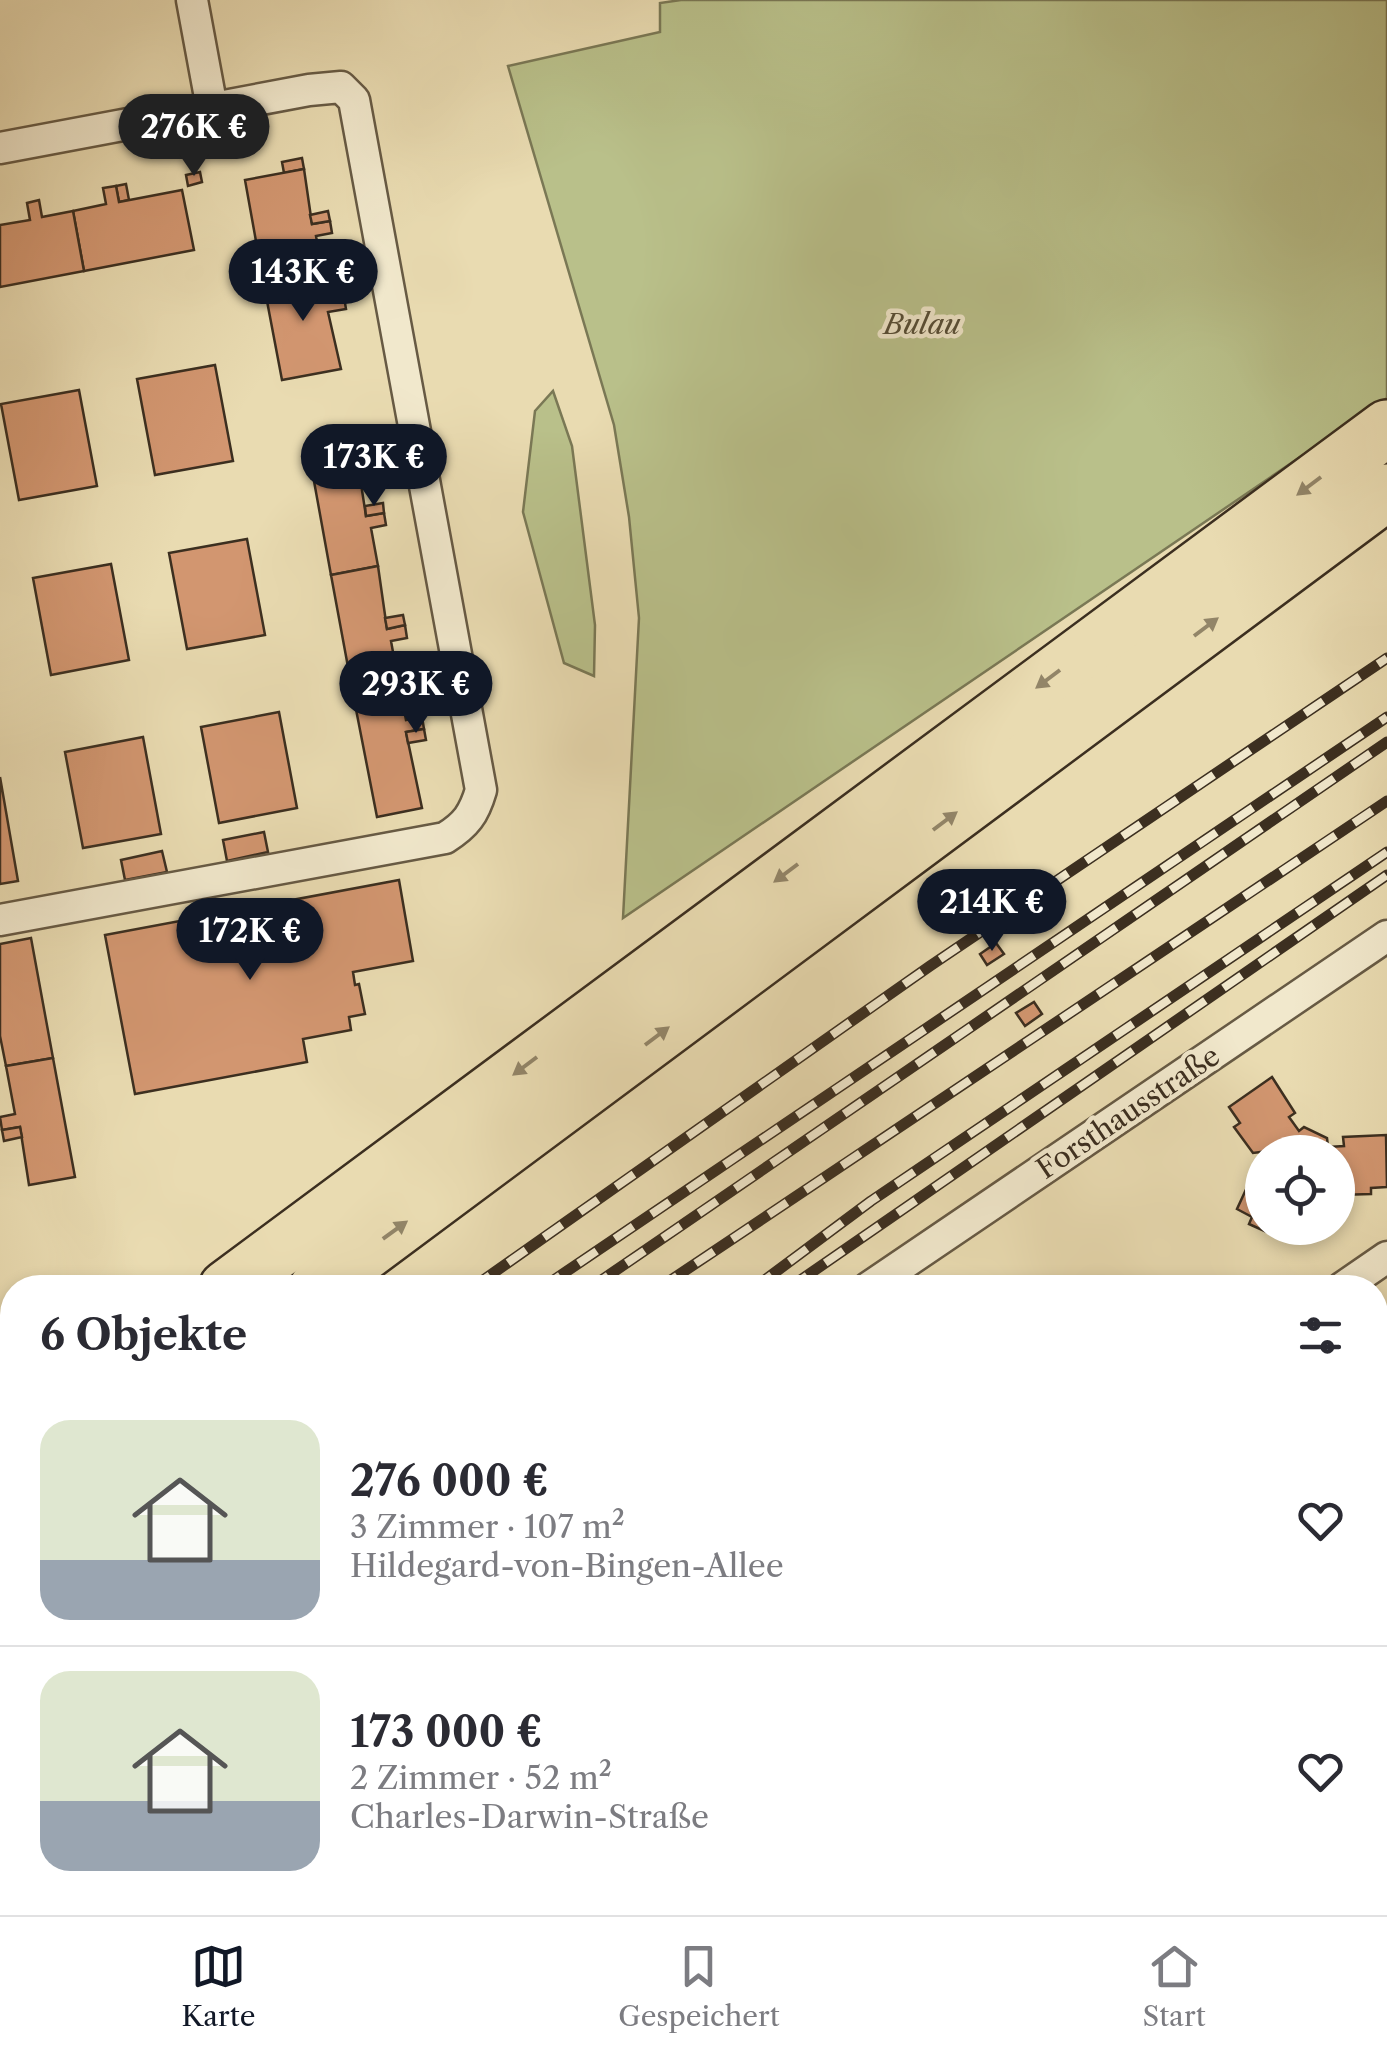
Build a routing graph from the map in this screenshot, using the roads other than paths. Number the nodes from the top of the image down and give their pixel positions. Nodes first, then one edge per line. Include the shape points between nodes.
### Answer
1 (192, 0) edge
2 (212, 108) junction
3 (0, 148) edge
4 (1387, 428) edge
5 (1387, 492) edge
6 (0, 920) edge
7 (1387, 936) edge
8 (1387, 1257) edge
9 (245, 1275) edge
10 (334, 1275) edge
11 (887, 1275) edge
12 (1361, 1275) edge

1 - 2 street
2 - 3 street
2 - 6 street via 341,87 354,100 481,790 472,816 445,838
4 -> 9 highway
10 -> 5 highway
7 - 11 street, Forsthausstraße
8 - 12 street

